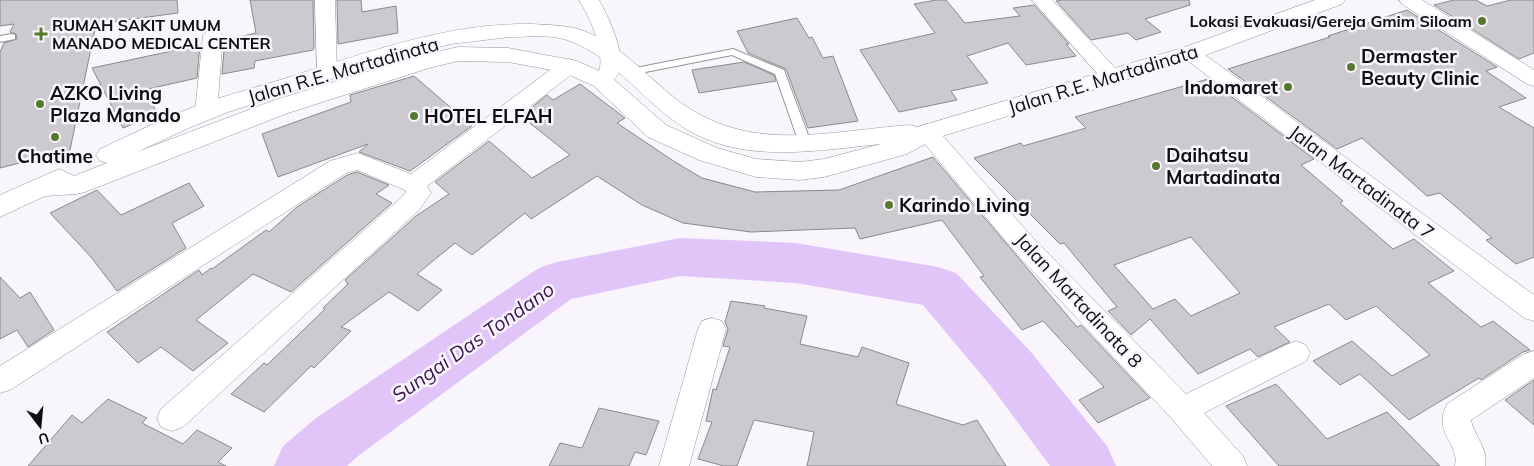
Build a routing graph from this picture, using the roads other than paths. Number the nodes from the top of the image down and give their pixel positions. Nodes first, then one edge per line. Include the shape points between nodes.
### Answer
1 (325, 0) edge
2 (589, 0) edge
3 (1042, 0) edge
4 (1335, 0) edge
5 (1409, 0) edge
6 (213, 36) dead end
7 (11, 37) dead end
8 (0, 39) edge
9 (1190, 54) junction
10 (608, 55) junction
11 (569, 66) junction
12 (327, 72) junction
13 (630, 72) junction
14 (1110, 76) junction
15 (1534, 79) edge
16 (602, 81) junction
17 (206, 111) junction
18 (927, 132) junction
19 (805, 143) junction
20 (413, 184) junction
21 (16, 197) edge
22 (1534, 310) edge
23 (712, 329) dead end
24 (1296, 353) dead end
25 (1534, 363) edge
26 (0, 381) edge
27 (1182, 410) junction
28 (172, 418) dead end
29 (674, 466) edge
30 (1232, 466) edge
31 (1470, 466) edge

1 - 12 street
2 - 10 street via 603,31
3 - 14 street
4 - 9 highway, Jalan R.E. Martadinata
5 - 15 street
6 - 17 street
7 - 8 lane
9 - 14 highway, Jalan R.E. Martadinata
9 - 22 street, Jalan Martadinata 7
10 - 12 highway, Jalan R.E. Martadinata via 594,43 573,34 504,31 415,45
10 - 13 highway, Jalan R.E. Martadinata
10 - 16 street via 610,68
11 - 16 highway, Jalan R.E. Martadinata
11 - 20 street
11 - 21 highway, Jalan R.E. Martadinata via 508,54 458,54 423,62 280,107 76,186
12 - 17 highway, Jalan R.E. Martadinata
13 - 19 highway, Jalan R.E. Martadinata via 679,114 713,132 748,143
13 - 19 lane via 733,52 780,72
14 - 18 highway, Jalan R.E. Martadinata
16 - 18 highway, Jalan R.E. Martadinata via 657,131 708,154 756,168 800,171 824,168 898,148
17 - 21 highway, Jalan R.E. Martadinata
18 - 19 highway, Jalan R.E. Martadinata
18 - 27 street, Jalan Martadinata 8 via 1024,244
20 - 26 street via 358,161 338,167
20 - 28 street via 419,193 410,204
23 - 29 street
24 - 27 street
25 - 31 street via 1456,413 1456,426 1471,455
27 - 30 street, Jalan Martadinata 8

